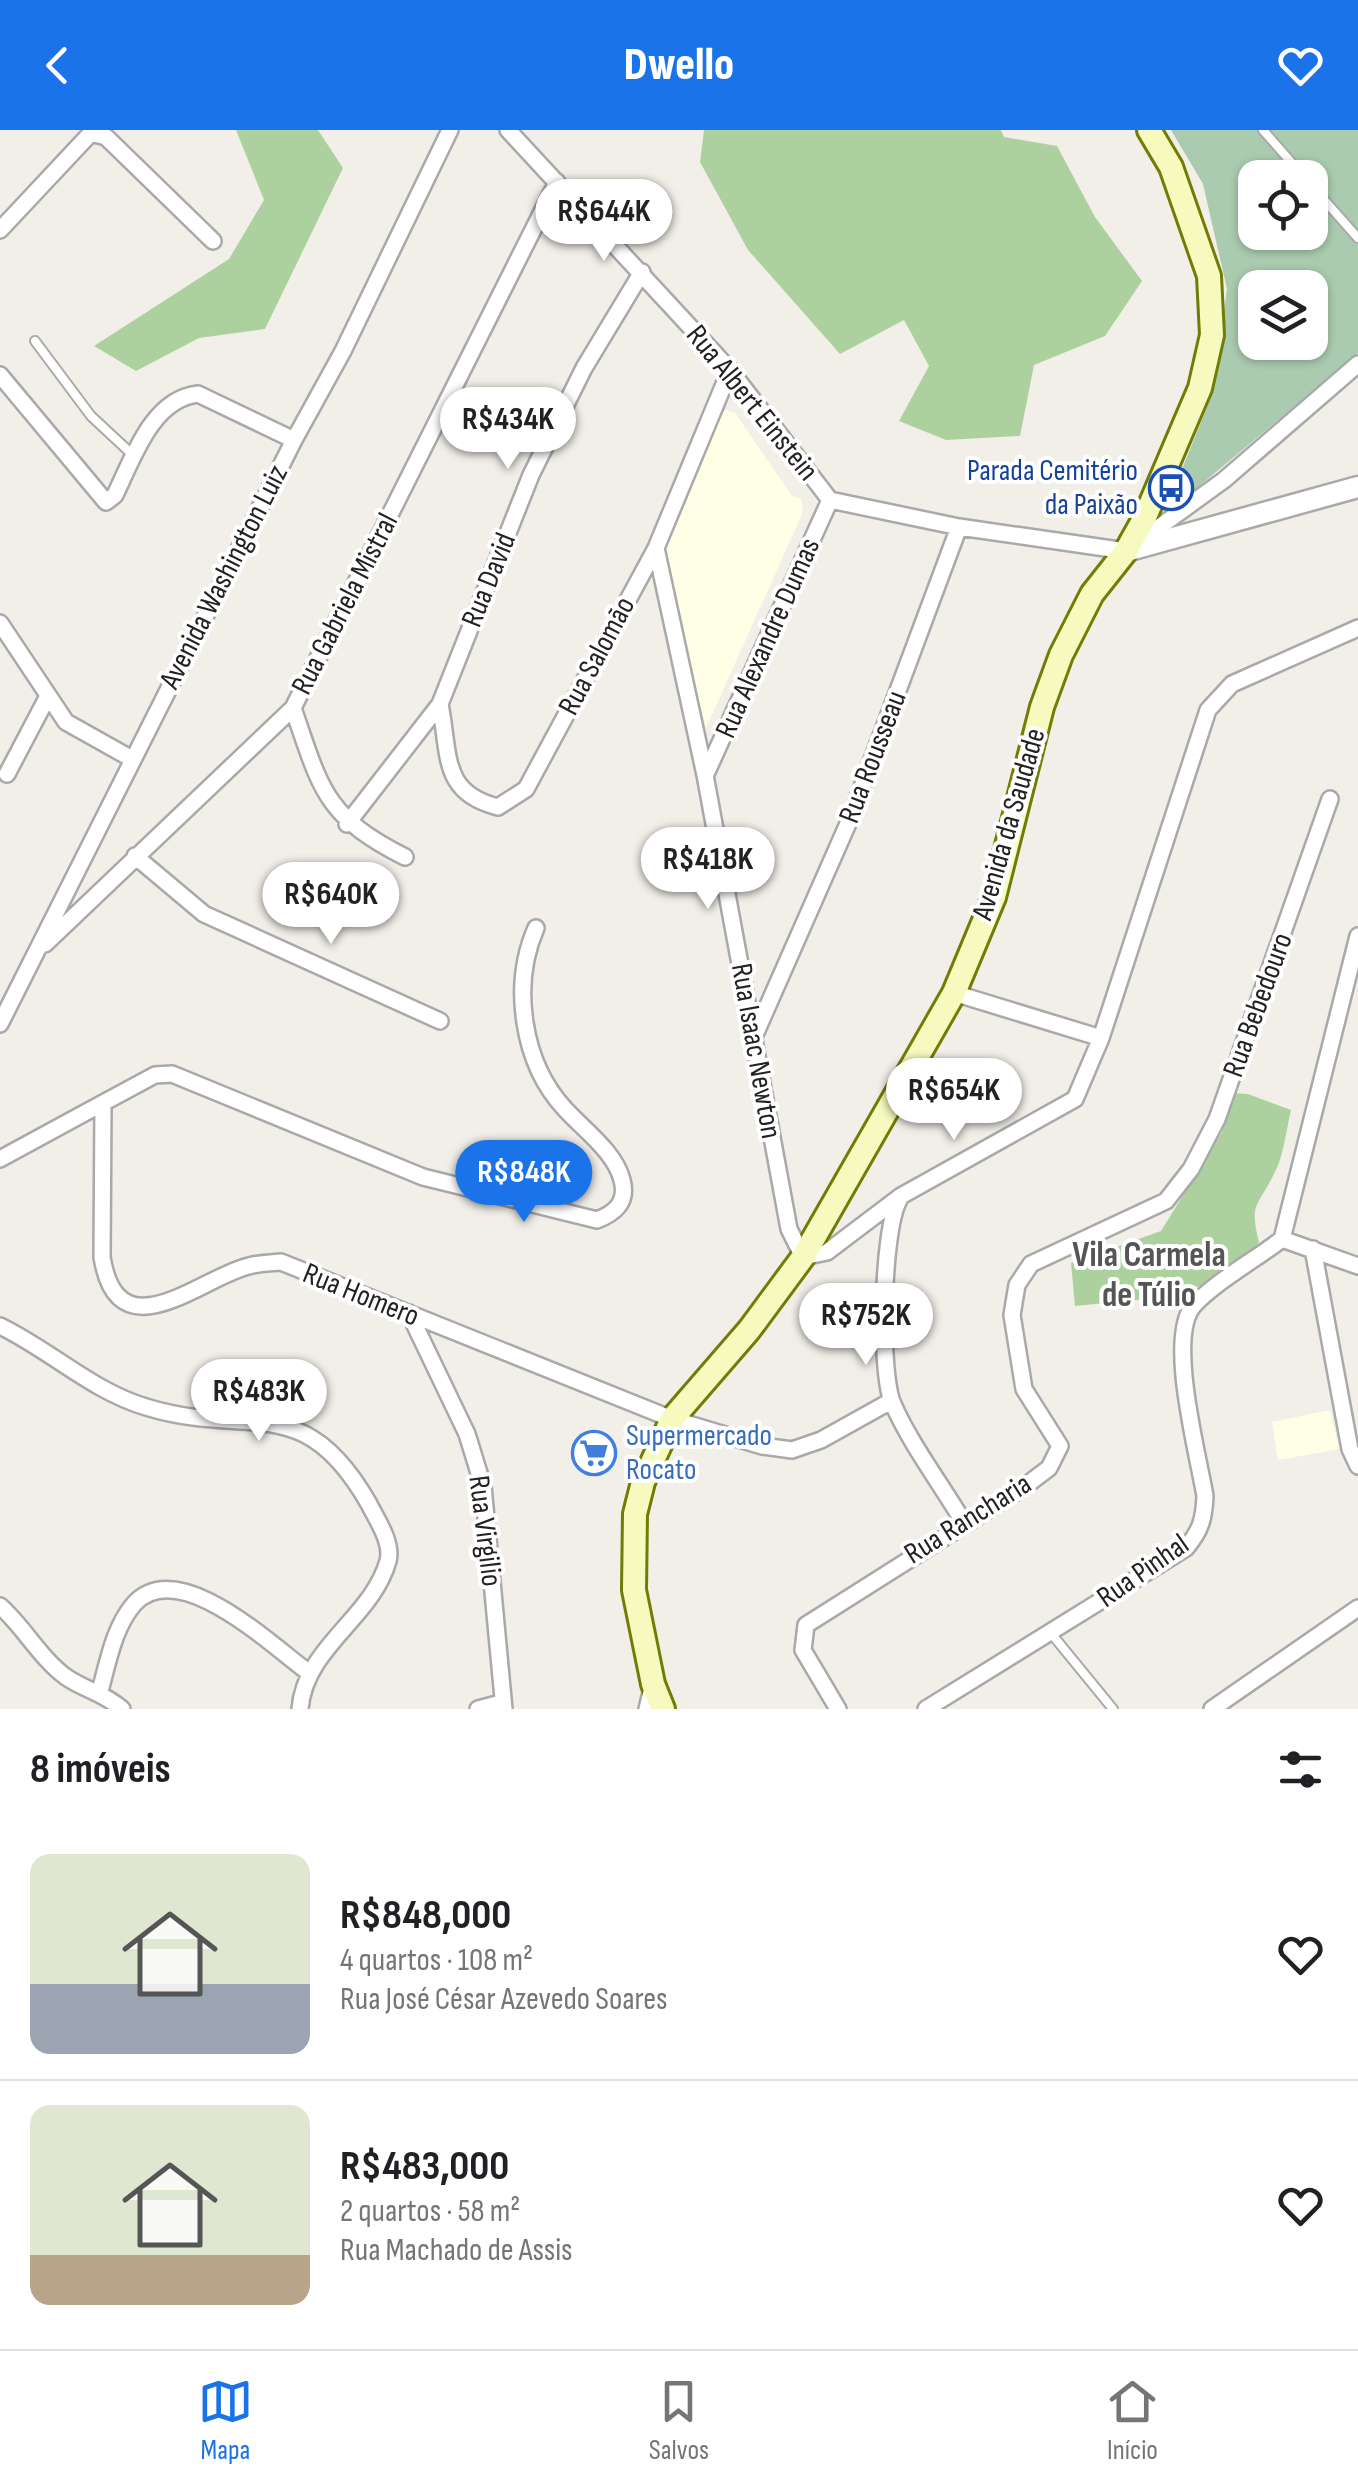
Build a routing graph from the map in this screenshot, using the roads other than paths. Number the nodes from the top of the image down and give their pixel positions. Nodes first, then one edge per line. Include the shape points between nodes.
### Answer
1 (450, 130) edge
2 (508, 130) edge
3 (1149, 130) edge
4 (1262, 130) edge
5 (1289, 160) edge
6 (557, 182) junction
7 (1328, 204) edge
8 (0, 230) edge
9 (1358, 238) edge
10 (212, 241) dead end
11 (642, 272) junction
12 (36, 341) dead end
13 (1358, 364) edge
14 (730, 370) junction
15 (0, 375) edge
16 (294, 440) junction
17 (134, 456) junction
18 (1358, 488) edge
19 (830, 500) junction
20 (960, 528) junction
21 (656, 548) junction
22 (1126, 551) junction
23 (0, 623) edge
24 (1358, 628) edge
25 (48, 696) junction
26 (440, 704) junction
27 (293, 708) junction
28 (132, 759) junction
29 (7, 774) dead end
30 (705, 775) junction
31 (1330, 799) dead end
32 (347, 824) junction
33 (135, 856) junction
34 (405, 857) dead end
35 (536, 928) dead end
36 (1358, 936) edge
37 (36, 953) junction
38 (954, 993) junction
39 (440, 1021) dead end
40 (0, 1024) edge
41 (754, 1037) junction
42 (1102, 1038) junction
43 (103, 1103) junction
44 (0, 1159) edge
45 (901, 1196) junction
46 (1166, 1201) joint
47 (1282, 1239) junction
48 (1313, 1249) junction
49 (803, 1257) junction
50 (1358, 1266) edge
51 (409, 1313) junction
52 (0, 1326) edge
53 (891, 1401) junction
54 (672, 1420) junction
55 (1358, 1466) edge
56 (964, 1523) junction
57 (0, 1606) edge
58 (1358, 1608) edge
59 (1050, 1632) junction
60 (308, 1672) junction
61 (653, 1684) junction
62 (100, 1691) junction
63 (503, 1706) edge
64 (122, 1709) edge
65 (300, 1709) edge
66 (478, 1709) edge
67 (647, 1709) edge
68 (663, 1709) edge
69 (838, 1709) edge
70 (926, 1709) edge
71 (1113, 1709) edge
72 (1212, 1709) edge

1 - 16 street, Avenida Washington Luiz
2 - 6 street, Rua Albert Einstein
3 - 22 main road, Avenida da Saudade via 1171,167 1204,261 1212,335 1178,445
4 - 5 lane
6 - 11 street, Rua Albert Einstein
6 - 27 street, Rua Gabriela Mistral
7 - 9 lane
8 - 10 street via 91,134 106,137
11 - 14 street, Rua Albert Einstein
11 - 26 street, Rua David via 531,475
12 - 17 lane via 91,416
13 - 22 street via 1224,480
14 - 19 street, Rua Albert Einstein
14 - 21 street, Rua Salomão
15 - 17 street via 102,500 112,500
16 - 17 street via 198,394 180,396 164,408
16 - 28 street, Avenida Washington Luiz
18 - 22 street
19 - 20 street, Rua Albert Einstein
19 - 30 street, Rua Alexandre Dumas
20 - 22 street, Rua Albert Einstein
20 - 41 street, Rua Rousseau via 850,819
21 - 26 street, Rua Salomão via 526,789 498,807 474,801 456,785
21 - 30 street, Rua Isaac Newton
22 - 38 main road, Avenida da Saudade via 1092,594 1061,656 999,880
23 - 25 street
24 - 42 street via 1232,684 1208,710
25 - 28 street via 66,722
25 - 29 street
26 - 32 street, Rua David
27 - 32 street via 328,802
27 - 33 street, Rua Gabriela Mistral
28 - 37 street, Avenida Washington Luiz
30 - 41 street, Rua Isaac Newton
31 - 46 street, Rua Bebedouro via 1217,1119
32 - 34 street
33 - 37 street, Rua Gabriela Mistral
33 - 39 street via 204,914
35 - 43 street via 522,1008 545,1082 614,1162 623,1182 622,1202 611,1215 597,1220 423,1177 172,1074 155,1074
36 - 47 street
37 - 40 street, Avenida Washington Luiz
38 - 42 street
38 - 49 main road, Avenida da Saudade
41 - 49 street, Rua Isaac Newton via 789,1229
42 - 45 street via 1075,1099
43 - 44 street
43 - 51 street, Rua Homero via 102,1257 106,1280 123,1300 175,1302 246,1266 281,1262
45 - 49 street via 827,1252
45 - 53 street via 884,1272
46 - 56 street, Rua Rancharia via 1031,1264 1024,1274 1012,1316 1024,1390 1060,1446 1049,1468
47 - 48 street
47 - 59 street, Rua Pinhal via 1195,1304 1184,1321 1181,1346 1204,1520 1186,1548
48 - 50 street
48 - 55 street
49 - 54 main road, Avenida da Saudade
51 - 54 street, Rua Homero
51 - 63 street, Rua Virgilio via 483,1486
52 - 60 street via 98,1387 146,1407 202,1419 276,1422 326,1444 370,1506 390,1557
53 - 54 street, Rua Homero via 792,1450
53 - 56 street
54 - 61 main road, Avenida da Saudade via 635,1514 634,1590
56 - 69 street, Rua Rancharia via 806,1625 803,1650
57 - 62 street via 51,1664
58 - 72 street
59 - 70 street, Rua Pinhal
59 - 71 lane
60 - 62 street via 208,1599 165,1589 146,1595 128,1614
60 - 65 street
61 - 67 street
61 - 68 main road, Avenida da Saudade
62 - 64 street
63 - 66 street

